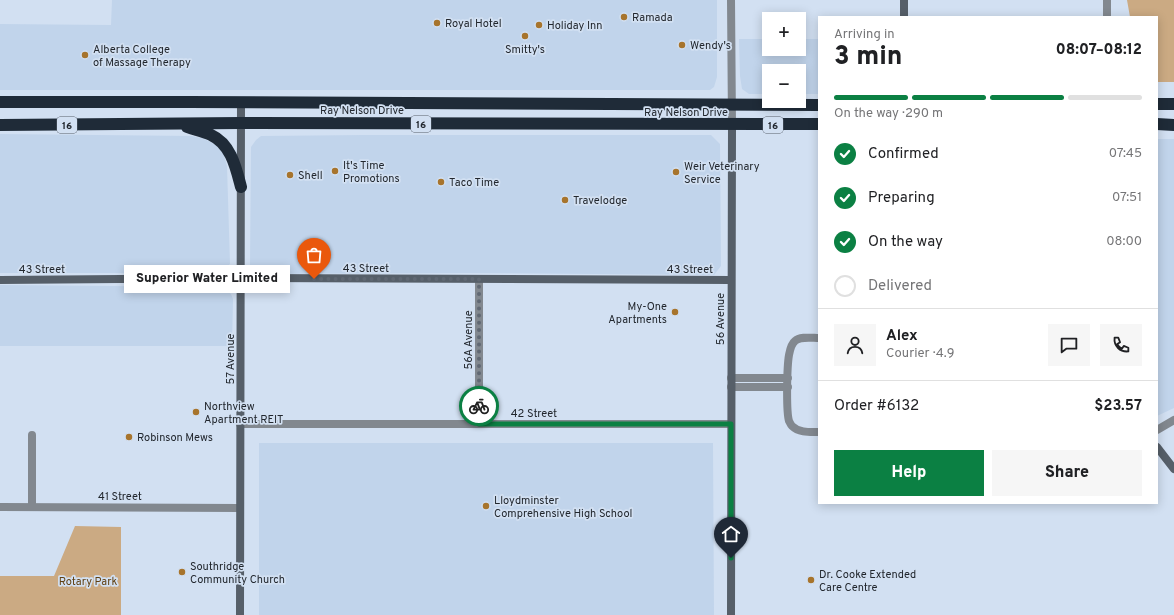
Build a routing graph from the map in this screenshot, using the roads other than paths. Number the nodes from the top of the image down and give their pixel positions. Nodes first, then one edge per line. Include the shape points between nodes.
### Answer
1 (731, 0) edge
2 (904, 0) edge
3 (1107, 0) edge
4 (904, 16) edge
5 (1107, 16) edge
6 (0, 102) edge
7 (241, 103) junction
8 (1158, 104) edge
9 (1174, 104) edge
10 (732, 105) junction
11 (818, 105) edge
12 (241, 123) junction
13 (176, 124) junction
14 (818, 124) edge
15 (1158, 124) edge
16 (0, 125) edge
17 (732, 125) junction
18 (1174, 125) edge
19 (241, 187) junction
20 (241, 278) junction
21 (479, 279) junction
22 (0, 280) edge
23 (731, 280) junction
24 (818, 338) edge
25 (731, 378) junction
26 (788, 378) junction
27 (731, 387) junction
28 (788, 387) junction
29 (1174, 420) edge
30 (240, 424) junction
31 (479, 424) junction
32 (731, 424) junction
33 (1158, 429) edge
34 (818, 432) edge
35 (32, 435) dead end
36 (1158, 448) edge
37 (1174, 469) edge
38 (0, 507) edge
39 (32, 507) junction
40 (240, 508) junction
41 (240, 615) edge
42 (731, 615) edge

1 - 10 street, 56 Avenue
2 - 4 street
3 - 5 street
6 - 7 highway, Ray Nelson Drive / 16
7 - 10 highway, Ray Nelson Drive / 16
7 - 12 street, 57 Avenue
8 - 9 highway
10 - 11 highway, Ray Nelson Drive / 16
10 - 17 street, 56 Avenue
12 - 13 highway, Ray Nelson Drive / 16
12 - 17 highway, Ray Nelson Drive / 16
12 - 19 street, 57 Avenue
13 - 16 highway, Ray Nelson Drive / 16
13 - 19 highway via 212,135 223,144 230,152
14 - 17 highway, Ray Nelson Drive / 16
15 - 18 highway
17 - 23 street, 56 Avenue
19 - 20 street, 57 Avenue
20 - 21 street, 43 Street
20 - 22 street, 43 Street
20 - 30 street, 57 Avenue
21 - 23 street, 43 Street
21 - 31 street, 56A Avenue
23 - 25 street, 56 Avenue
24 - 26 street via 798,339 794,342 789,356
25 - 26 street
25 - 27 street, 56 Avenue
26 - 28 street
27 - 28 street
27 - 32 street, 56 Avenue
28 - 34 street via 791,425 797,430
29 - 33 street
30 - 31 street, 42 Street
30 - 40 street, 57 Avenue
31 - 32 street, 42 Street
32 - 42 street, 56 Avenue
35 - 39 street
36 - 37 street
38 - 39 street, 41 Street
39 - 40 street, 41 Street
40 - 41 street, 57 Avenue

